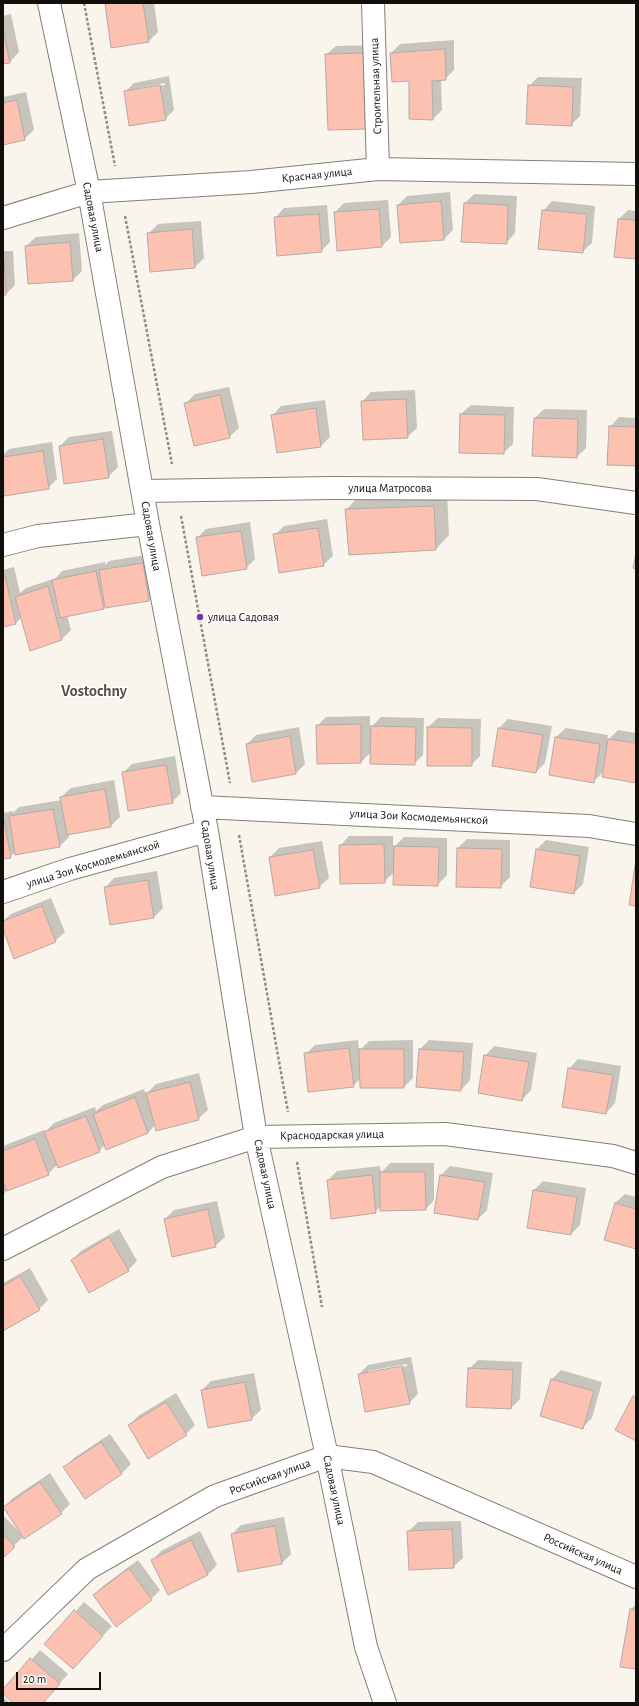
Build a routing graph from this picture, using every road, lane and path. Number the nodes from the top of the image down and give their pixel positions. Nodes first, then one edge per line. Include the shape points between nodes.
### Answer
1 (49, 3) edge
2 (84, 3) edge
3 (373, 3) edge
4 (378, 169) junction
5 (636, 174) edge
6 (120, 190) junction
7 (89, 192) junction
8 (3, 218) edge
9 (143, 491) junction
10 (176, 491) junction
11 (636, 503) edge
12 (148, 524) junction
13 (3, 545) edge
14 (202, 807) junction
15 (235, 808) junction
16 (207, 831) junction
17 (636, 834) edge
18 (3, 892) edge
19 (256, 1136) junction
20 (292, 1136) junction
21 (636, 1162) edge
22 (3, 1249) edge
23 (323, 1313) dead end
24 (327, 1456) junction
25 (636, 1577) edge
26 (3, 1650) edge
27 (385, 1703) edge

1 - 7 street, Садовая улица
2 - 6 path
3 - 4 street, Строительная улица
4 - 5 street, Красная улица
4 - 6 street, Красная улица via 251,182
6 - 7 street, Красная улица
6 - 10 path
7 - 8 street, Красная улица
7 - 9 street, Садовая улица
9 - 10 street, улица Матросова
9 - 12 street, Садовая улица
10 - 11 street, улица Матросова via 332,488 537,489
10 - 15 path
12 - 13 street via 38,536
12 - 14 street, Садовая улица
14 - 15 street, улица Зои Космодемьянской
14 - 16 street, Садовая улица
15 - 17 street, улица Зои Космодемьянской via 589,826
15 - 20 path
16 - 18 street, улица Зои Космодемьянской via 70,869
16 - 19 street, Садовая улица
19 - 20 street, Краснодарская улица
19 - 22 street, Краснодарская улица via 162,1167
19 - 24 street, Садовая улица
20 - 21 street, Краснодарская улица via 445,1134 613,1156
20 - 23 path
24 - 25 street, Российская улица via 373,1462
24 - 26 street, Российская улица via 215,1496 87,1569
24 - 27 street, Садовая улица via 366,1647

